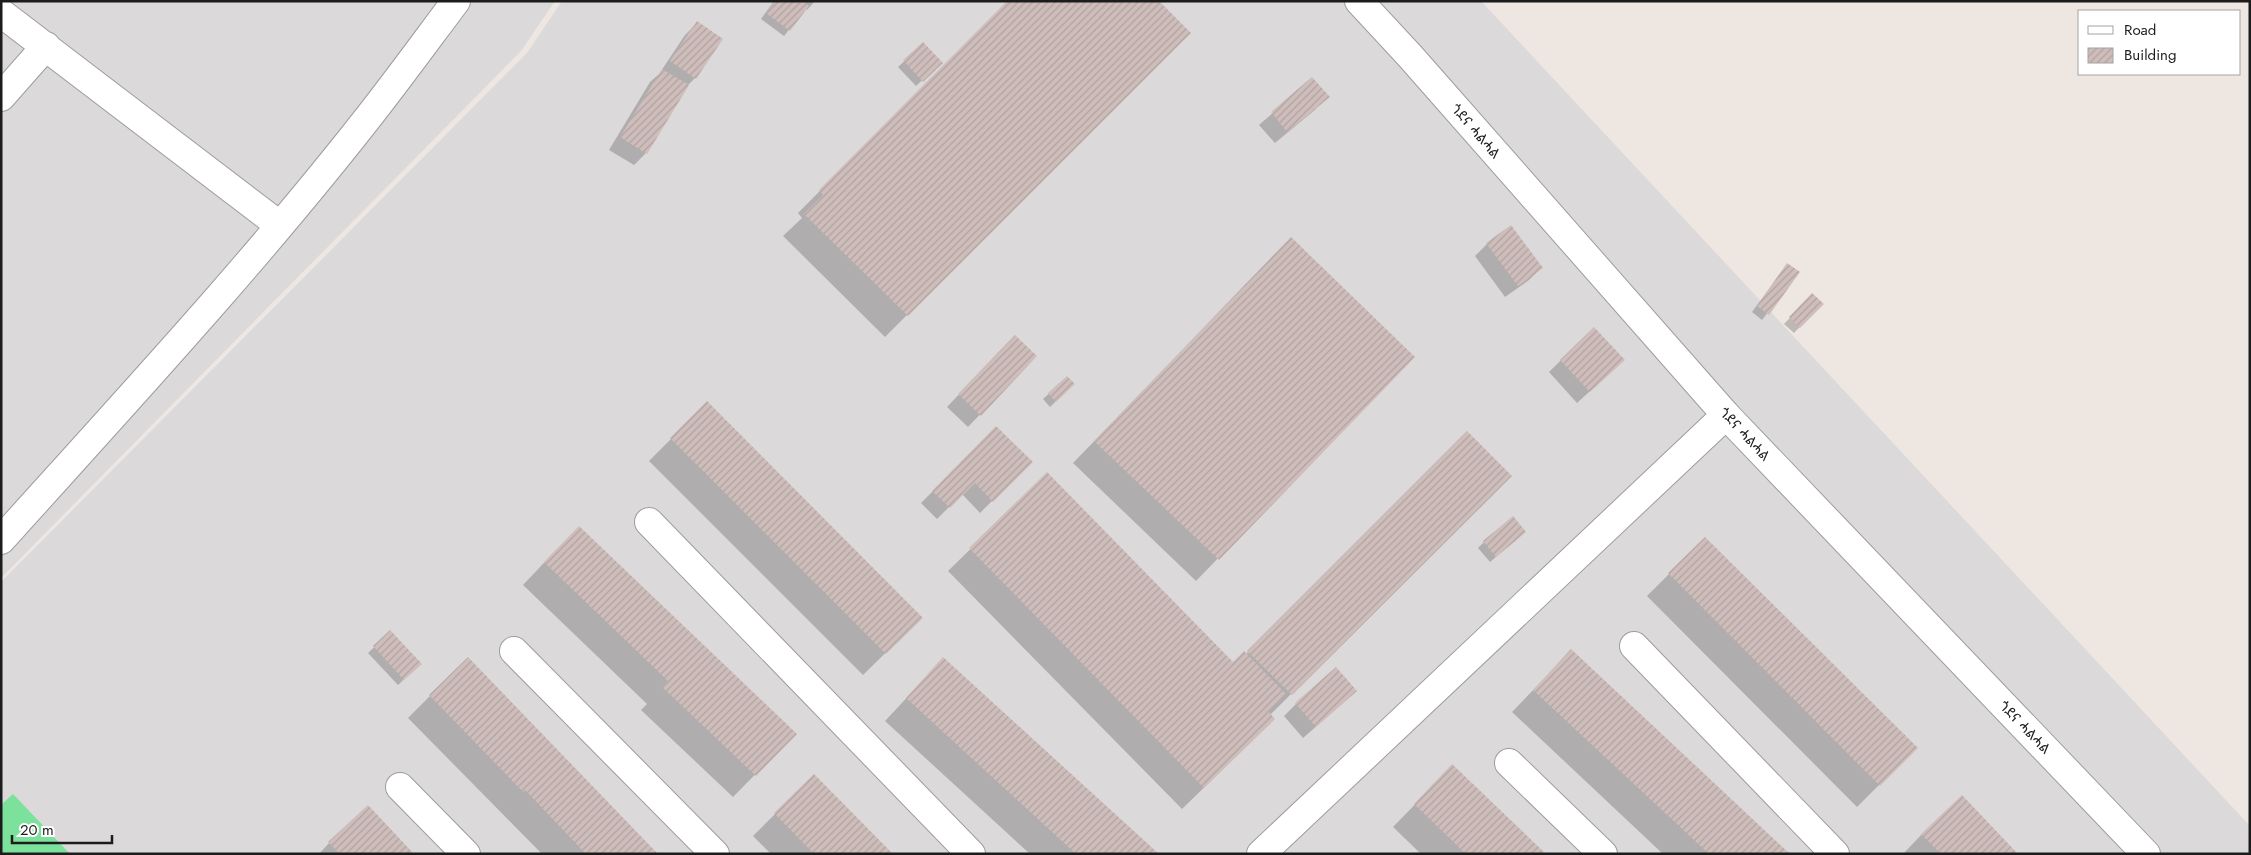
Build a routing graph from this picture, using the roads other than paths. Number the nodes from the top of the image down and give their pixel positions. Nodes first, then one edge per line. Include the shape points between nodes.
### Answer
1 (456, 1) edge
2 (1359, 1) edge
3 (1, 13) edge
4 (46, 46) junction
5 (1, 98) edge
6 (279, 225) junction
7 (1726, 414) junction
8 (649, 522) dead end
9 (1, 540) edge
10 (1634, 646) dead end
11 (514, 651) dead end
12 (1509, 762) dead end
13 (400, 787) dead end
14 (466, 854) edge
15 (715, 854) edge
16 (971, 854) edge
17 (1261, 854) edge
18 (1603, 854) edge
19 (1834, 854) edge
20 (2146, 854) edge

1 - 6 street via 374,111
2 - 7 street, ጎደና ሓልሓል
3 - 4 street
4 - 5 street
4 - 6 street
6 - 9 street via 173,349
7 - 17 street
7 - 20 street, ጎደና ሓልሓል
8 - 16 street
10 - 19 street
11 - 15 street
12 - 18 street
13 - 14 street

